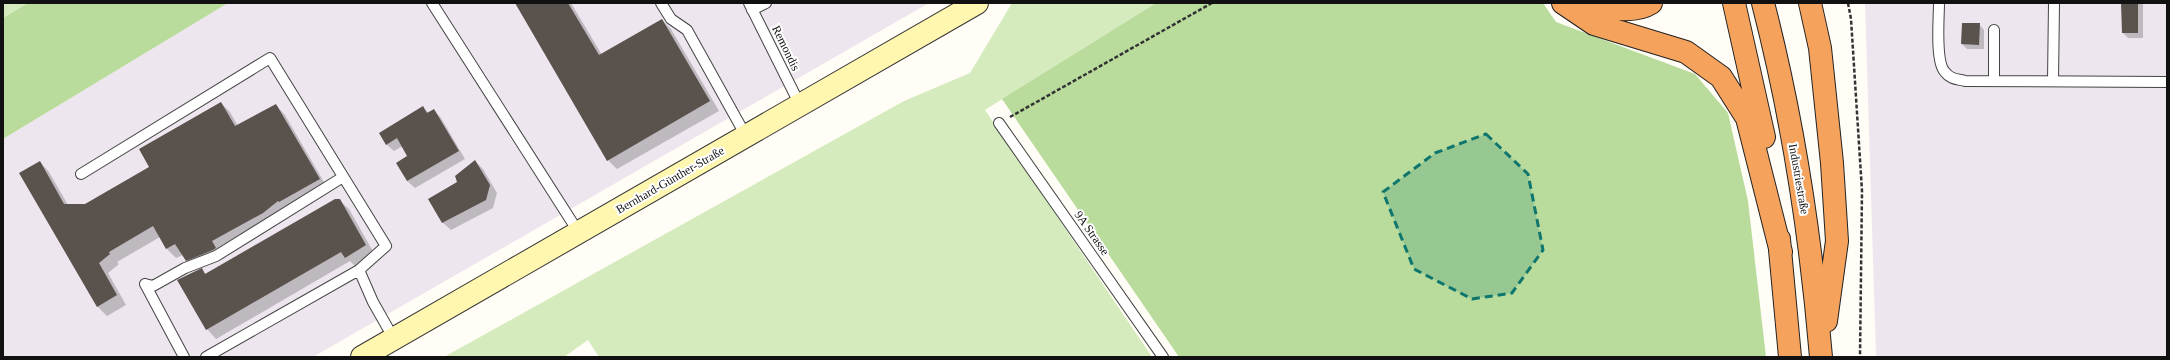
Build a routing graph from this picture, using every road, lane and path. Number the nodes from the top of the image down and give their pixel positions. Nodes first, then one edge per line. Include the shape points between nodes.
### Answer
1 (432, 3) edge
2 (662, 3) edge
3 (766, 3) edge
4 (977, 3) edge
5 (1212, 3) edge
6 (1563, 3) edge
7 (1588, 3) edge
8 (1651, 3) edge
9 (1734, 3) edge
10 (1763, 3) edge
11 (1810, 3) edge
12 (1848, 3) edge
13 (1939, 3) edge
14 (2054, 3) edge
15 (751, 6) edge
16 (1994, 30) dead end
17 (1994, 80) junction
18 (2053, 81) junction
19 (2167, 82) edge
20 (800, 105) junction
21 (999, 123) joint
22 (746, 136) junction
23 (81, 174) dead end
24 (344, 177) junction
25 (579, 233) junction
26 (1781, 252) junction
27 (359, 270) junction
28 (394, 339) junction
29 (1821, 356) edge
30 (184, 357) edge
31 (206, 357) edge
32 (362, 357) edge
33 (1163, 357) edge
34 (1790, 357) edge
35 (1860, 357) edge

1 - 25 lane
2 - 22 lane via 671,19 687,30
3 - 15 lane
4 - 20 street, Bernhard-Günther-Straße
5 - 21 path
6 - 26 highway via 1594,24 1686,52 1721,77 1746,118
7 - 8 highway via 1608,8 1644,7
9 - 26 highway via 1762,120
10 - 29 highway, Industriestraße via 1805,212
11 - 29 highway via 1821,56 1837,241
12 - 35 path via 1862,191
13 - 17 lane via 1940,60 1944,72 1952,78 1965,81
14 - 18 lane
15 - 20 lane, Remondis
16 - 17 lane
17 - 18 lane
18 - 19 lane
20 - 22 street, Bernhard-Günther-Straße
21 - 33 lane, 9A Strasse
22 - 25 street, Bernhard-Günther-Straße
23 - 24 lane via 270,58
24 - 27 lane via 386,246
24 - 30 lane via 216,256 185,268 153,286 145,284
25 - 28 street, Bernhard-Günther-Straße
26 - 34 highway
27 - 28 lane
27 - 31 lane
28 - 32 street, Bernhard-Günther-Straße

